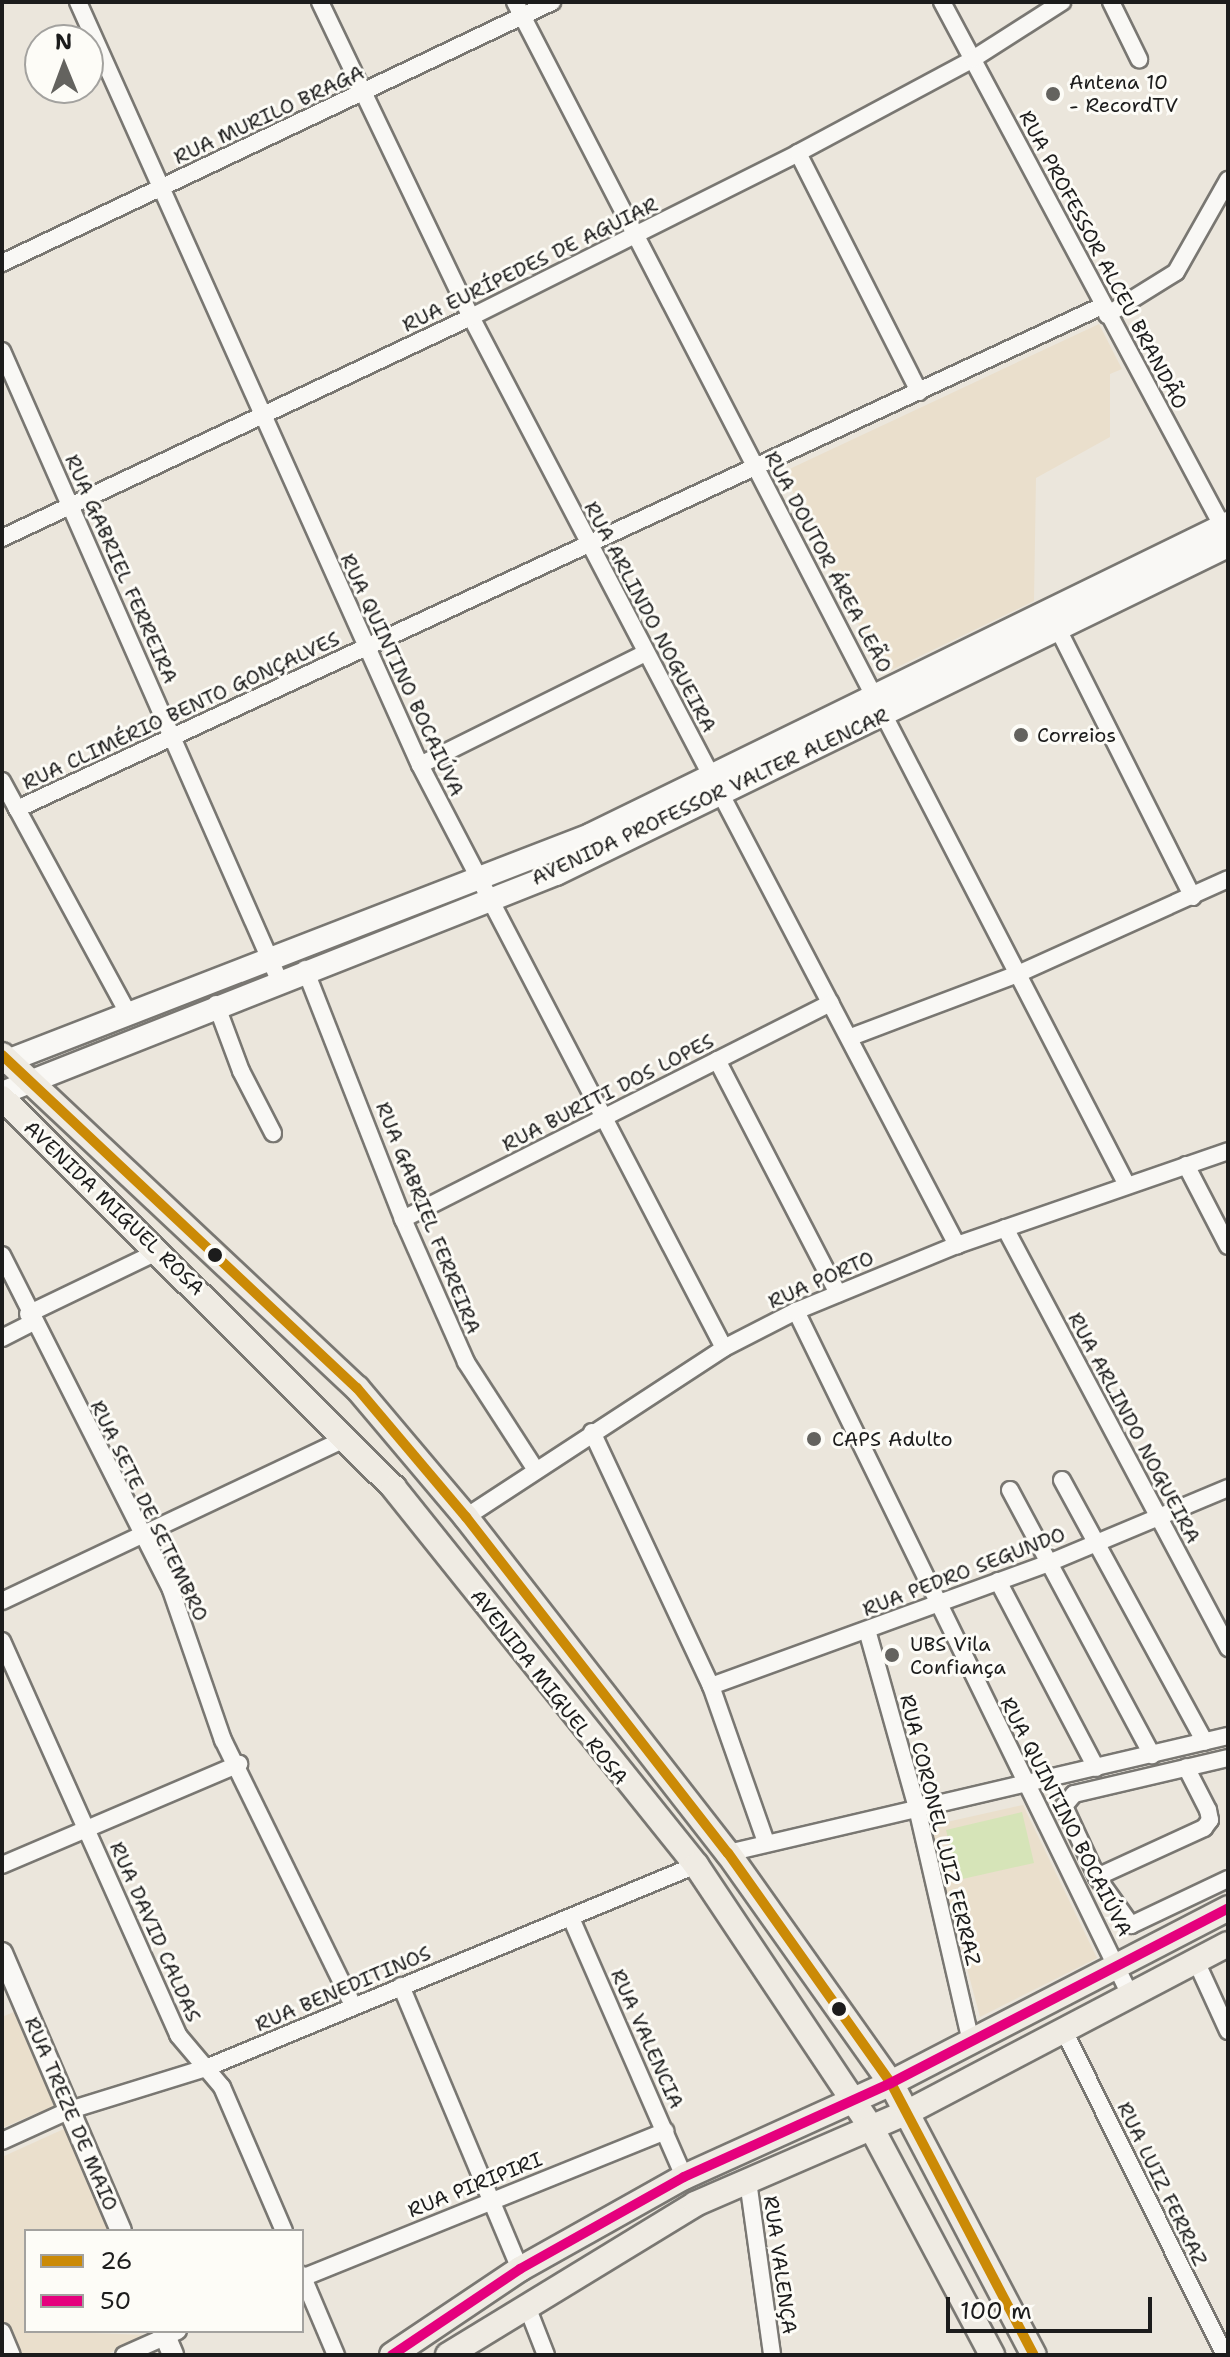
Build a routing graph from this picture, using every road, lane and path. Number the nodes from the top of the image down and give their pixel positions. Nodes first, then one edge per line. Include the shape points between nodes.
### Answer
1 (78, 2) edge
2 (320, 2) edge
3 (552, 2) edge
4 (942, 2) edge
5 (1062, 2) edge
6 (1111, 2) edge
7 (518, 9) edge
8 (973, 59) junction
9 (1139, 59) dead end
10 (366, 92) junction
11 (798, 153) junction
12 (1228, 180) edge
13 (161, 188) junction
14 (634, 236) junction
15 (2, 263) edge
16 (1104, 311) junction
17 (471, 317) junction
18 (2, 351) edge
19 (919, 392) junction
20 (261, 418) junction
21 (753, 466) junction
22 (70, 507) junction
23 (1227, 533) edge
24 (2, 538) edge
25 (587, 542) junction
26 (1058, 629) junction
27 (368, 646) junction
28 (646, 653) junction
29 (882, 705) junction
30 (174, 736) junction
31 (420, 765) junction
32 (2, 781) edge
33 (716, 785) junction
34 (10, 802) edge
35 (1228, 879) edge
36 (483, 890) junction
37 (1193, 897) junction
38 (305, 969) junction
39 (275, 970) junction
40 (1020, 973) junction
41 (831, 1003) junction
42 (216, 1004) junction
43 (128, 1013) junction
44 (851, 1037) junction
45 (4, 1060) edge
46 (717, 1060) junction
47 (29, 1080) junction
48 (2, 1096) edge
49 (604, 1116) junction
50 (273, 1133) dead end
51 (1228, 1151) edge
52 (1186, 1165) junction
53 (1127, 1185) junction
54 (403, 1219) junction
55 (1005, 1228) junction
56 (957, 1245) junction
57 (1228, 1246) edge
58 (159, 1251) junction
59 (2, 1255) edge
60 (838, 1293) junction
61 (796, 1311) junction
62 (30, 1319) junction
63 (2, 1338) edge
64 (724, 1348) junction
65 (592, 1432) junction
66 (347, 1438) junction
67 (536, 1470) junction
68 (1062, 1480) dead end
69 (1228, 1488) edge
70 (1010, 1490) dead end
71 (466, 1517) junction
72 (1160, 1518) junction
73 (142, 1536) junction
74 (1094, 1544) junction
75 (1051, 1562) junction
76 (998, 1581) junction
77 (2, 1601) edge
78 (936, 1605) junction
79 (867, 1630) junction
80 (2, 1641) edge
81 (1228, 1648) edge
82 (711, 1686) junction
83 (1228, 1736) edge
84 (1205, 1742) junction
85 (1152, 1755) junction
86 (1228, 1758) edge
87 (239, 1764) junction
88 (1186, 1767) junction
89 (1096, 1768) junction
90 (1030, 1782) junction
91 (917, 1808) junction
92 (87, 1827) junction
93 (766, 1842) junction
94 (728, 1853) junction
95 (2, 1865) edge
96 (696, 1865) junction
97 (1097, 1877) junction
98 (1228, 1879) edge
99 (1228, 1908) edge
100 (571, 1918) junction
101 (1228, 1944) edge
102 (2, 1953) edge
103 (1196, 1961) junction
104 (1118, 1965) junction
105 (401, 1986) junction
106 (1131, 1997) junction
107 (353, 2005) junction
108 (1064, 2031) junction
109 (1228, 2031) edge
110 (971, 2041) junction
111 (206, 2068) junction
112 (891, 2083) junction
113 (855, 2101) junction
114 (70, 2110) junction
115 (908, 2112) junction
116 (872, 2129) junction
117 (665, 2131) junction
118 (2, 2141) edge
119 (684, 2177) junction
120 (748, 2181) junction
121 (490, 2200) junction
122 (120, 2229) edge
123 (283, 2229) edge
124 (520, 2269) junction
125 (304, 2276) edge
126 (304, 2282) edge
127 (526, 2304) junction
128 (2, 2332) edge
129 (170, 2338) edge
130 (397, 2354) edge
131 (12, 2355) edge
132 (124, 2355) edge
133 (336, 2355) edge
134 (448, 2355) edge
135 (546, 2355) edge
136 (772, 2355) edge
137 (992, 2355) edge
138 (1034, 2355) edge
139 (1225, 2355) edge

1 - 13 street, RUA QUINTINO BOCAIÚVA
2 - 10 street, RUA ARLINDO NOGUEIRA
3 - 7 street, RUA MURILO BRAGA
4 - 8 street, RUA PROFESSOR ALCEU BRANDÃO
5 - 8 street, RUA EURÍPEDES DE AGUIAR
6 - 9 street
7 - 10 street, RUA MURILO BRAGA
7 - 14 street, RUA DOUTOR ÁREA LEÃO
8 - 11 street, RUA EURÍPEDES DE AGUIAR
8 - 16 street, RUA PROFESSOR ALCEU BRANDÃO
10 - 13 street, RUA MURILO BRAGA
10 - 17 street, RUA ARLINDO NOGUEIRA
11 - 14 street, RUA EURÍPEDES DE AGUIAR
11 - 19 street
12 - 16 street, RUA CLIMÉRIO BENTO GONÇALVES via 1176,272
13 - 15 street, RUA MURILO BRAGA
13 - 20 street, RUA QUINTINO BOCAIÚVA
14 - 17 street, RUA EURÍPEDES DE AGUIAR
14 - 21 street, RUA DOUTOR ÁREA LEÃO
16 - 19 street, RUA CLIMÉRIO BENTO GONÇALVES
16 - 23 street, RUA PROFESSOR ALCEU BRANDÃO
17 - 20 street, RUA EURÍPEDES DE AGUIAR
17 - 25 street, RUA ARLINDO NOGUEIRA
18 - 22 street, RUA GABRIEL FERREIRA
19 - 21 street, RUA CLIMÉRIO BENTO GONÇALVES
20 - 22 street, RUA EURÍPEDES DE AGUIAR
20 - 27 street, RUA QUINTINO BOCAIÚVA
21 - 25 street, RUA CLIMÉRIO BENTO GONÇALVES
21 - 29 street, RUA DOUTOR ÁREA LEÃO
22 - 24 street, RUA EURÍPEDES DE AGUIAR
22 - 30 street, RUA GABRIEL FERREIRA
23 - 26 main road, AVENIDA PROFESSOR VALTER ALENCAR
23 - 29 main road, AVENIDA PROFESSOR VALTER ALENCAR
25 - 27 street, RUA CLIMÉRIO BENTO GONÇALVES
25 - 28 street, RUA ARLINDO NOGUEIRA
26 - 29 main road, AVENIDA PROFESSOR VALTER ALENCAR
26 - 37 street
27 - 30 street, RUA CLIMÉRIO BENTO GONÇALVES
27 - 31 street, RUA QUINTINO BOCAIÚVA
28 - 31 street
28 - 33 street, RUA ARLINDO NOGUEIRA
29 - 33 main road, AVENIDA PROFESSOR VALTER ALENCAR
29 - 40 street, RUA DOUTOR ÁREA LEÃO
30 - 34 street, RUA CLIMÉRIO BENTO GONÇALVES
30 - 39 street, RUA GABRIEL FERREIRA
31 - 36 street, RUA QUINTINO BOCAIÚVA
32 - 34 street
33 - 36 main road, AVENIDA PROFESSOR VALTER ALENCAR via 590,835
33 - 41 street, RUA ARLINDO NOGUEIRA
34 - 43 street
35 - 37 street
36 - 38 main road, AVENIDA PROFESSOR VALTER ALENCAR
36 - 39 main road, AVENIDA PROFESSOR VALTER ALENCAR
36 - 49 street, RUA QUINTINO BOCAIÚVA
37 - 40 street
38 - 39 main road, AVENIDA PROFESSOR VALTER ALENCAR
38 - 54 street, RUA GABRIEL FERREIRA
39 - 42 main road, AVENIDA PROFESSOR VALTER ALENCAR
39 - 43 main road, AVENIDA PROFESSOR VALTER ALENCAR
40 - 44 street
40 - 53 street, RUA DOUTOR ÁREA LEÃO
41 - 44 street, RUA ARLINDO NOGUEIRA
41 - 46 street, RUA BURITI DOS LOPES
42 - 47 main road, AVENIDA PROFESSOR VALTER ALENCAR
42 - 50 street
43 - 45 main road, AVENIDA PROFESSOR VALTER ALENCAR
44 - 56 street, RUA ARLINDO NOGUEIRA
45 - 47 main road, AVENIDA MIGUEL ROSA
46 - 49 street, RUA BURITI DOS LOPES
46 - 60 street
47 - 48 main road, AVENIDA PROFESSOR VALTER ALENCAR
47 - 71 main road, AVENIDA MIGUEL ROSA via 357,1388
48 - 58 main road, AVENIDA MIGUEL ROSA
49 - 54 street, RUA BURITI DOS LOPES
49 - 64 street, RUA QUINTINO BOCAIÚVA
51 - 52 street, RUA PORTO
52 - 53 street, RUA PORTO
52 - 57 street
53 - 55 street, RUA PORTO
54 - 67 street, RUA GABRIEL FERREIRA via 473,1375
55 - 56 street, RUA PORTO
55 - 72 street, RUA ARLINDO NOGUEIRA
56 - 60 street, RUA PORTO
58 - 62 street
58 - 66 main road, AVENIDA MIGUEL ROSA
59 - 62 street, RUA SETE DE SETEMBRO
60 - 61 street, RUA PORTO
61 - 64 street, RUA PORTO
61 - 78 street, RUA QUINTINO BOCAIÚVA
62 - 63 street
62 - 73 street, RUA SETE DE SETEMBRO
64 - 65 street, RUA PORTO
65 - 67 street, RUA PORTO
65 - 82 street
66 - 73 street
66 - 96 main road, AVENIDA MIGUEL ROSA via 394,1488
67 - 71 street, RUA PORTO
68 - 74 street
69 - 72 street, RUA PEDRO SEGUNDO
70 - 75 street
71 - 94 main road, AVENIDA MIGUEL ROSA
72 - 74 street, RUA PEDRO SEGUNDO
72 - 81 street, RUA ARLINDO NOGUEIRA
73 - 77 street
73 - 87 street, RUA SETE DE SETEMBRO via 171,1590 223,1740
74 - 75 street, RUA PEDRO SEGUNDO
74 - 84 street
75 - 76 street, RUA PEDRO SEGUNDO
75 - 85 street
76 - 78 street, RUA PEDRO SEGUNDO
76 - 89 street
78 - 79 street, RUA PEDRO SEGUNDO
78 - 90 street, RUA QUINTINO BOCAIÚVA
79 - 82 street, RUA PEDRO SEGUNDO
79 - 91 street, RUA CORONEL LUIZ FERRAZ
80 - 92 street, RUA DAVID CALDAS
82 - 93 street
83 - 84 street
84 - 85 street
85 - 89 street
86 - 88 street
87 - 92 street
87 - 107 street, RUA SETE DE SETEMBRO
88 - 97 street via 1208,1810 1204,1828
88 - 97 street via 1067,1799 1066,1815
89 - 90 street
90 - 91 street
90 - 104 street, RUA QUINTINO BOCAIÚVA
91 - 93 street
91 - 110 street, RUA CORONEL LUIZ FERRAZ
92 - 95 street
92 - 111 street, RUA DAVID CALDAS via 178,2035
93 - 94 street
94 - 112 main road, AVENIDA MIGUEL ROSA
96 - 100 street, RUA BENEDITINOS
96 - 113 main road, AVENIDA MIGUEL ROSA
97 - 98 street via 1131,1925
99 - 104 main road
100 - 105 street, RUA BENEDITINOS
100 - 117 street, RUA VALENCIA
101 - 103 main road
102 - 114 street, RUA TREZE DE MAIO
103 - 106 main road
103 - 109 street
104 - 106 street, RUA QUINTINO BOCAIÚVA
104 - 110 main road
105 - 107 street, RUA BENEDITINOS
105 - 121 street
106 - 108 main road
107 - 111 street, RUA BENEDITINOS
108 - 115 main road
108 - 139 street, RUA LUIZ FERRAZ
110 - 112 main road
111 - 114 street, RUA BENEDITINOS
111 - 123 street, RUA DAVID CALDAS via 222,2087
112 - 113 main road
112 - 115 main road, AVENIDA MIGUEL ROSA
113 - 116 main road, AVENIDA MIGUEL ROSA
113 - 119 main road
114 - 118 street, RUA BENEDITINOS
114 - 122 street, RUA TREZE DE MAIO
115 - 116 main road
115 - 138 main road, AVENIDA MIGUEL ROSA
116 - 120 main road
116 - 137 main road, AVENIDA MIGUEL ROSA
117 - 119 street, RUA VALENCIA
117 - 121 street, RUA PIRIPIRI
119 - 124 main road
120 - 127 main road via 695,2204
120 - 136 street, RUA VALENÇA
121 - 124 street
121 - 125 street, RUA PIRIPIRI
124 - 130 main road
126 - 133 street
127 - 134 main road
127 - 135 street
128 - 131 street
129 - 132 street

